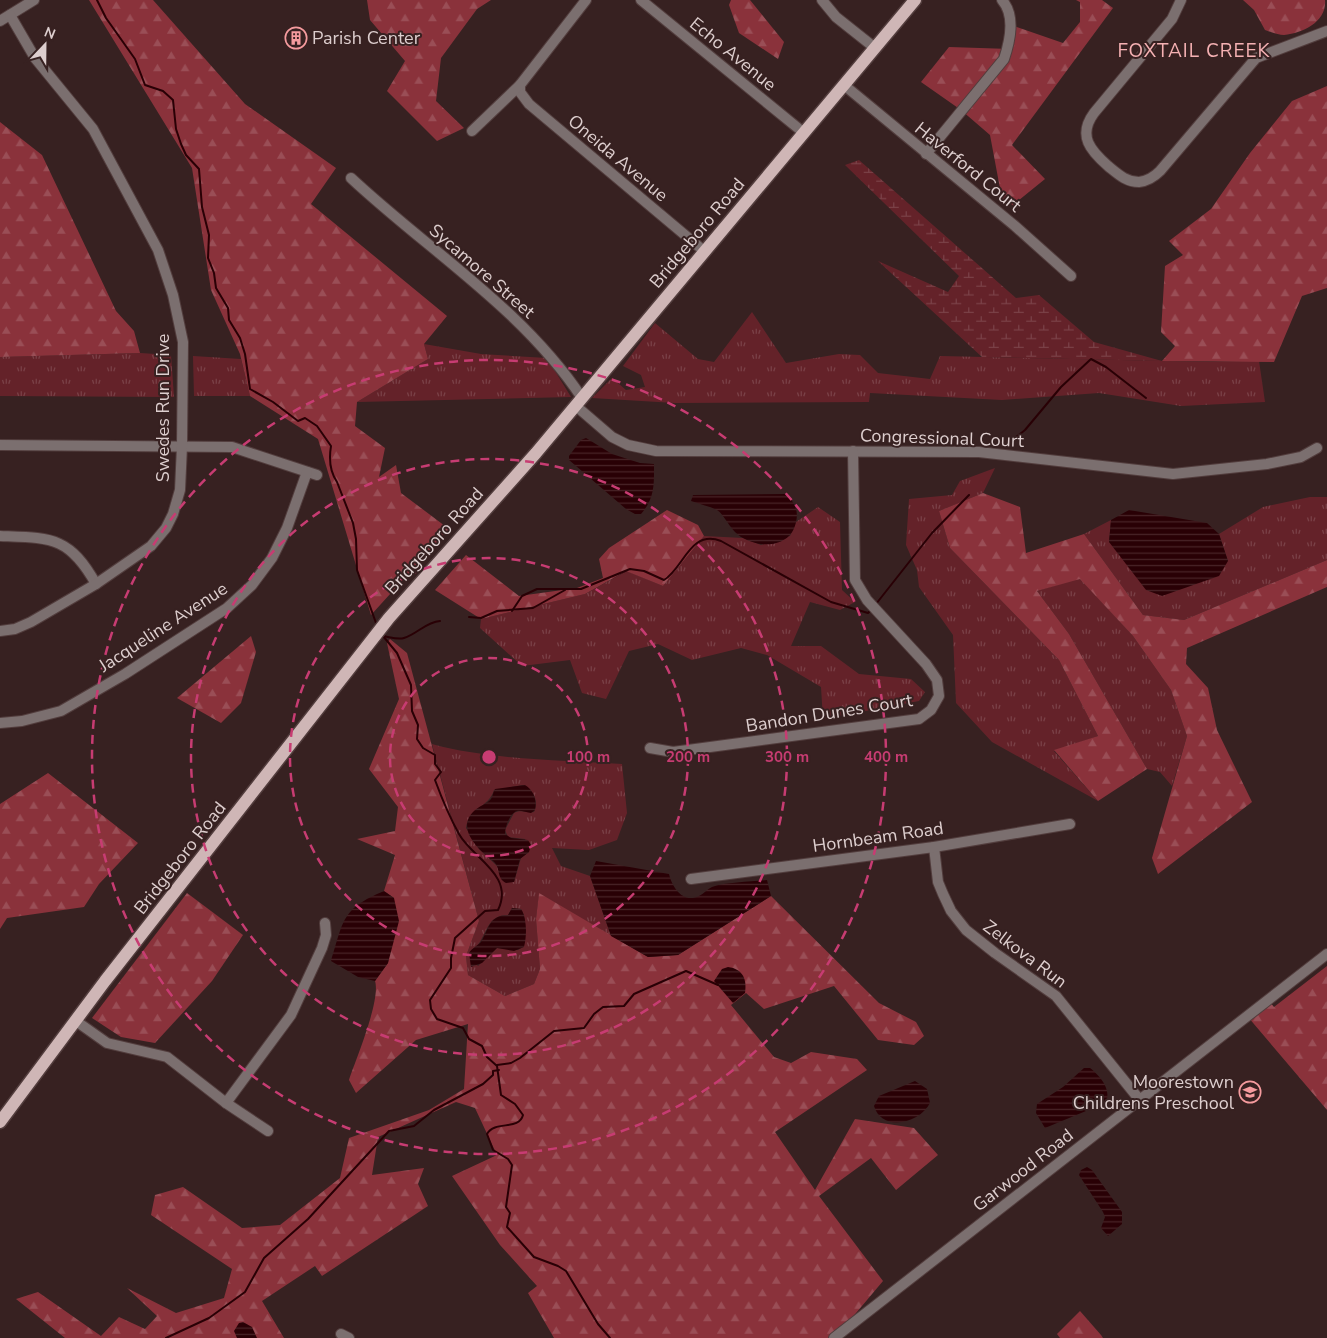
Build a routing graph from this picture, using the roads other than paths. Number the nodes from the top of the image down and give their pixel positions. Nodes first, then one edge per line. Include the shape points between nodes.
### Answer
1 (34, 0) edge
2 (586, 0) edge
3 (641, 0) edge
4 (822, 0) edge
5 (915, 0) edge
6 (1002, 0) edge
7 (1181, 0) edge
8 (10, 15) junction
9 (0, 21) edge
10 (1327, 31) edge
11 (875, 48) junction
12 (520, 85) junction
13 (844, 85) junction
14 (472, 132) dead end
15 (804, 133) junction
16 (926, 154) junction
17 (351, 178) dead end
18 (704, 251) junction
19 (1071, 276) dead end
20 (579, 402) junction
21 (0, 445) edge
22 (182, 446) junction
23 (1317, 448) dead end
24 (853, 451) junction
25 (0, 536) edge
26 (96, 584) junction
27 (0, 631) edge
28 (0, 723) edge
29 (650, 748) dead end
30 (1070, 824) dead end
31 (934, 847) junction
32 (691, 879) dead end
33 (325, 923) dead end
34 (1327, 954) edge
35 (76, 1021) junction
36 (1139, 1099) junction
37 (226, 1103) junction
38 (0, 1122) edge
39 (268, 1131) dead end
40 (834, 1338) edge

1 - 8 street
2 - 12 street
3 - 15 street, Echo Avenue
4 - 11 street via 836,17
5 - 11 main road, Bridgeboro Road
6 - 16 street via 1010,15 1009,44 1004,59
7 - 10 street via 1172,18 1087,125 1086,139 1094,154 1130,181 1148,180 1160,171 1256,58
8 - 9 street
8 - 22 street, Swedes Run Drive via 35,58 93,129 158,250 173,295 182,342
11 - 13 main road, Bridgeboro Road
12 - 14 street
12 - 18 street, Oneida Avenue via 520,92 529,104
13 - 15 main road, Bridgeboro Road
13 - 16 street, Haverford Court
15 - 18 main road, Bridgeboro Road
16 - 19 street, Haverford Court
17 - 20 street, Sycamore Street via 517,321 553,358
18 - 20 main road, Bridgeboro Road
20 - 24 street, Congressional Court via 612,437 628,446 656,451
20 - 35 main road, Bridgeboro Road via 383,626
21 - 22 street
22 - 26 street, Swedes Run Drive via 180,490 166,528 139,556
22 - 28 street, Jacqueline Avenue via 232,447 312,474 272,558 252,585 227,608 125,674 61,711
23 - 24 street, Congressional Court via 1301,457 1267,464 1173,474 979,452
24 - 29 street, Bandon Dunes Court via 855,580 867,600 937,680 939,696 931,710 919,719 673,752
25 - 26 street via 56,541 80,559
26 - 27 street, Swedes Run Drive via 31,622
30 - 31 street, Hornbeam Road
31 - 32 street, Hornbeam Road
31 - 36 street, Zelkova Run via 938,882 951,911 966,930 1056,996
33 - 37 street via 322,948 291,1015
34 - 36 street, Garwood Road
35 - 37 street via 108,1044 167,1057
35 - 38 main road, Bridgeboro Road
36 - 40 street, Garwood Road
37 - 39 street

